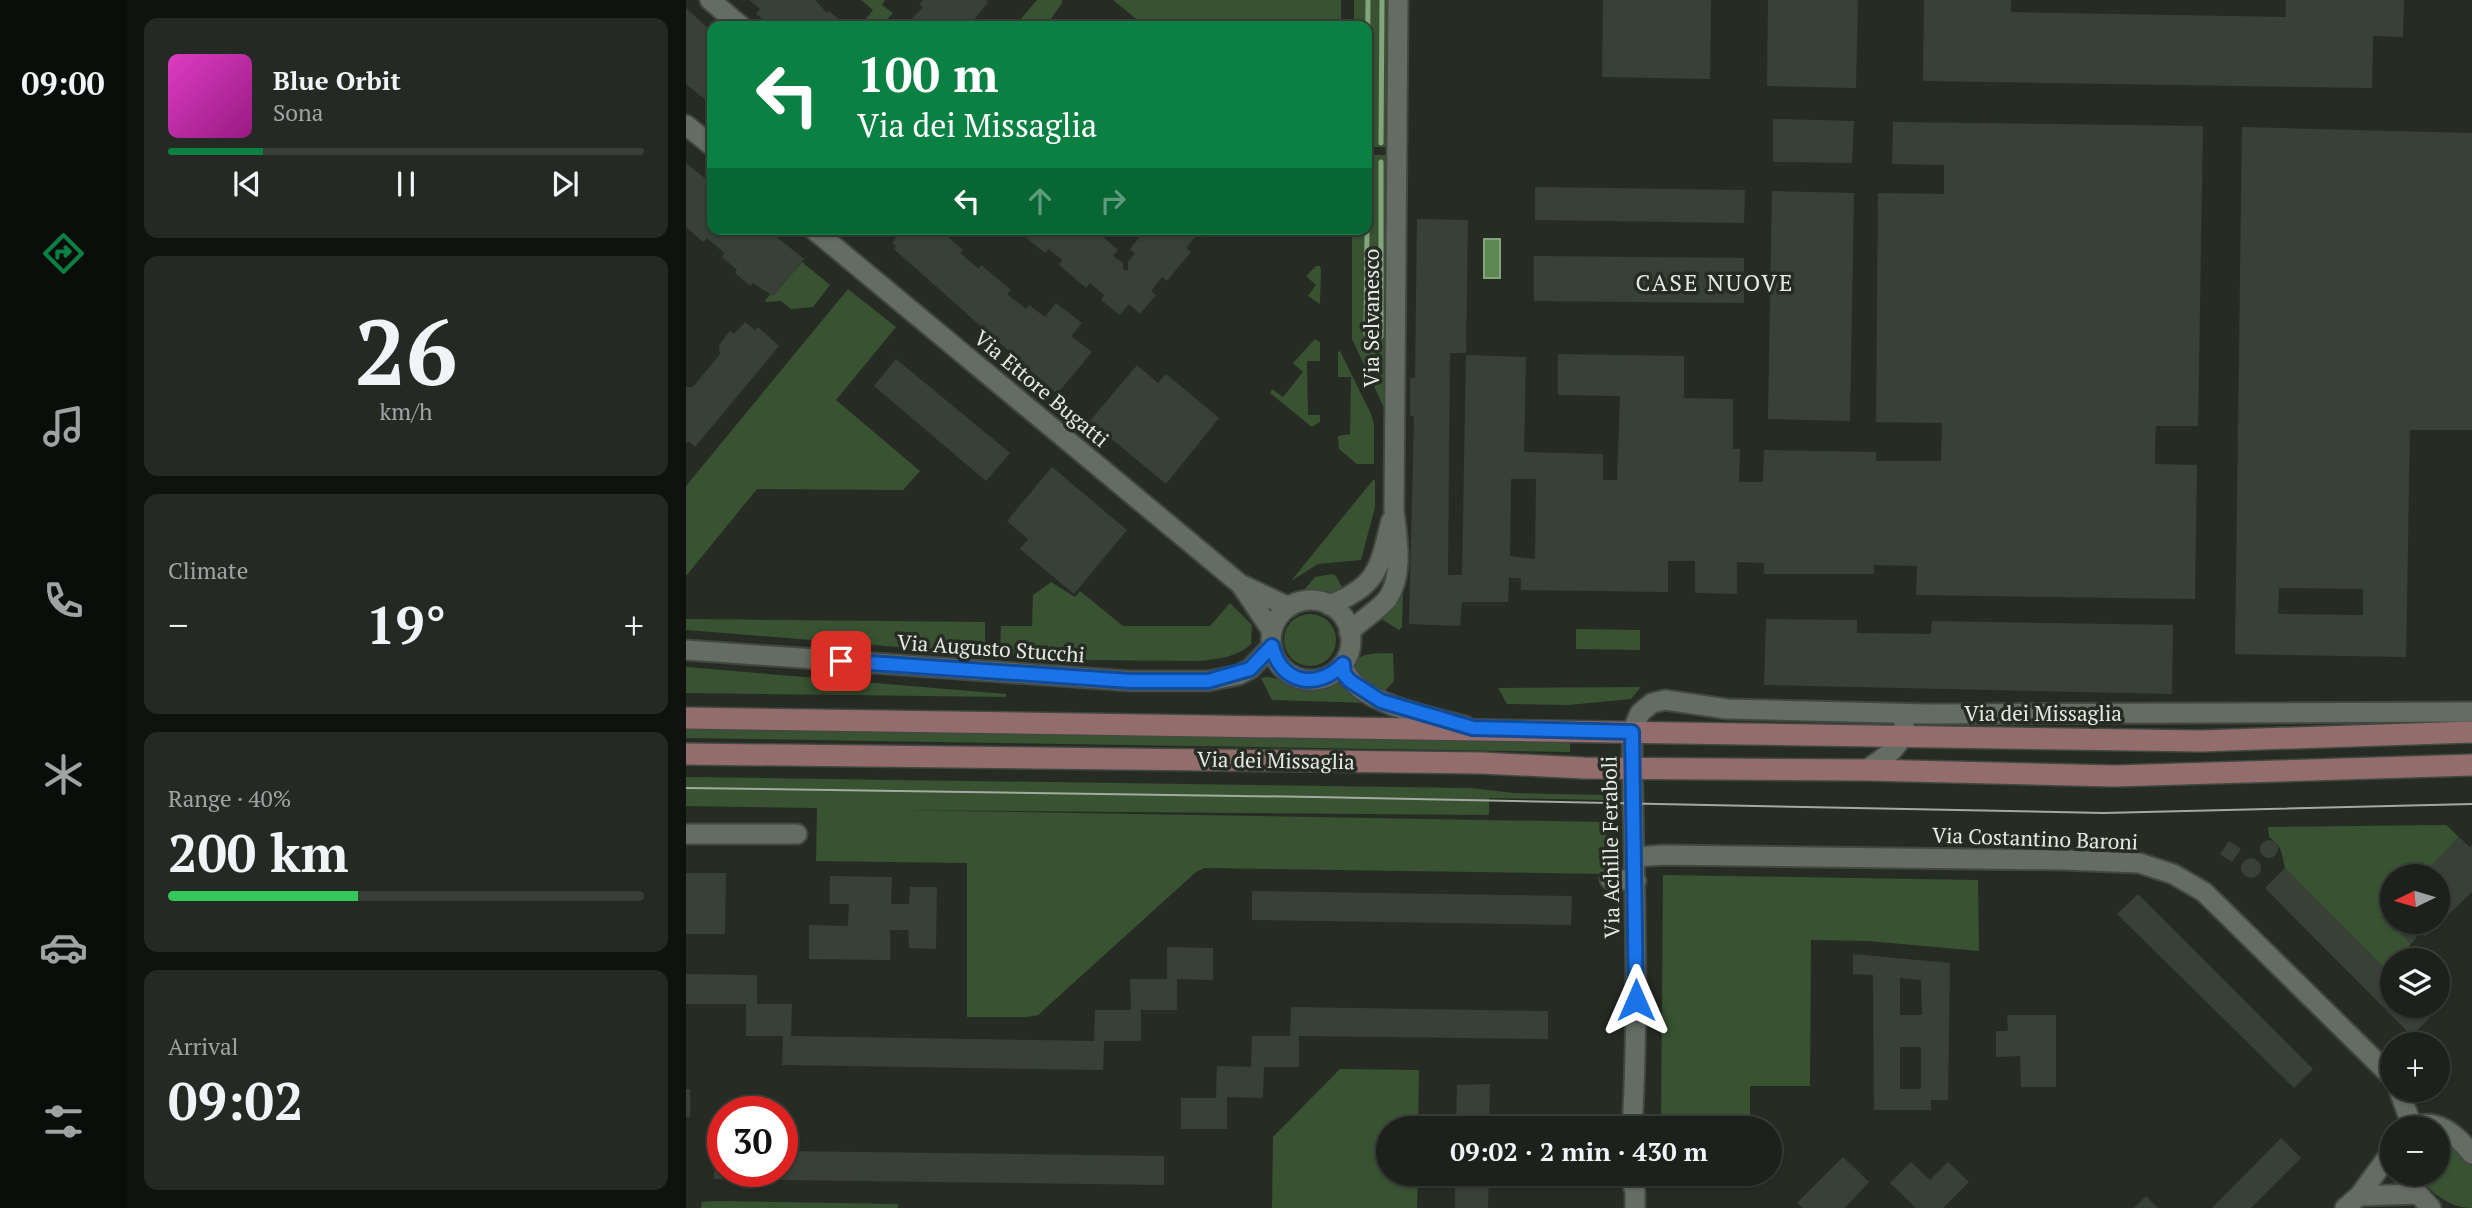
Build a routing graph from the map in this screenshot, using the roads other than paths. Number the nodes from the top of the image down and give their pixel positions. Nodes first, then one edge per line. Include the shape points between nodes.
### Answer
1 (710, 0) edge
2 (1398, 0) edge
3 (735, 21) edge
4 (686, 125) edge
5 (707, 142) edge
6 (820, 235) edge
7 (1394, 510) junction
8 (1241, 584) junction
9 (1329, 605) junction
10 (1289, 607) junction
11 (1349, 632) junction
12 (1272, 638) junction
13 (686, 650) edge
14 (1343, 664) junction
15 (1250, 669) junction
16 (1285, 671) junction
17 (2472, 712) edge
18 (1905, 714) junction
19 (686, 718) edge
20 (1473, 728) junction
21 (1632, 732) junction
22 (2472, 732) edge
23 (1903, 736) junction
24 (686, 754) edge
25 (2472, 765) edge
26 (1632, 767) junction
27 (1866, 770) junction
28 (686, 834) edge
29 (797, 834) dead end
30 (1635, 857) junction
31 (1610, 879) dead end
32 (1636, 881) junction
33 (2380, 1065) edge
34 (1633, 1116) edge
35 (2450, 1132) edge
36 (2469, 1148) edge
37 (2380, 1166) edge
38 (1633, 1186) edge
39 (2412, 1186) edge
40 (2424, 1201) edge
41 (2352, 1202) edge
42 (1635, 1208) edge

1 - 3 street
2 - 7 street, Via Selvanesco
4 - 5 street
6 - 8 street, Via Ettore Bugatti
7 - 9 street, Via Selvanesco via 1370,581
7 - 11 street, Via Selvanesco via 1395,581 1387,599
8 - 10 street, Via Ettore Bugatti
8 - 12 street, Via Ettore Bugatti
9 - 10 street via 1307,601
9 - 11 street
10 - 12 street via 1278,617
11 - 14 street via 1349,651
12 - 15 street
12 - 16 street via 1276,660
13 - 15 street, Via Augusto Stucchi via 1131,681 1208,681
14 - 16 street, Via Augusto Stucchi via 1332,674 1313,680
14 - 20 street via 1350,681 1381,701
15 - 16 street, Via Augusto Stucchi
17 - 18 street, Via dei Missaglia
18 - 21 street, Via dei Missaglia via 1727,709 1658,700 1640,713
18 - 23 street
19 - 20 main road, Via dei Missaglia
20 - 21 main road, Via dei Missaglia
21 - 23 main road, Via dei Missaglia
21 - 26 street, Via Achille Feraboli
22 - 23 main road, Via dei Missaglia via 2201,741
23 - 27 street via 1891,752
24 - 26 main road, Via dei Missaglia
25 - 27 main road, Via dei Missaglia via 2114,776
26 - 27 main road, Via dei Missaglia
26 - 30 street, Via Achille Feraboli
28 - 29 street
30 - 32 street, Via Achille Feraboli
30 - 33 street, Via Costantino Baroni via 2064,860 2158,867 2204,892
31 - 32 street
32 - 34 street, Via Achille Feraboli
35 - 36 street
37 - 41 street
38 - 42 street
39 - 40 street
40 - 41 street

